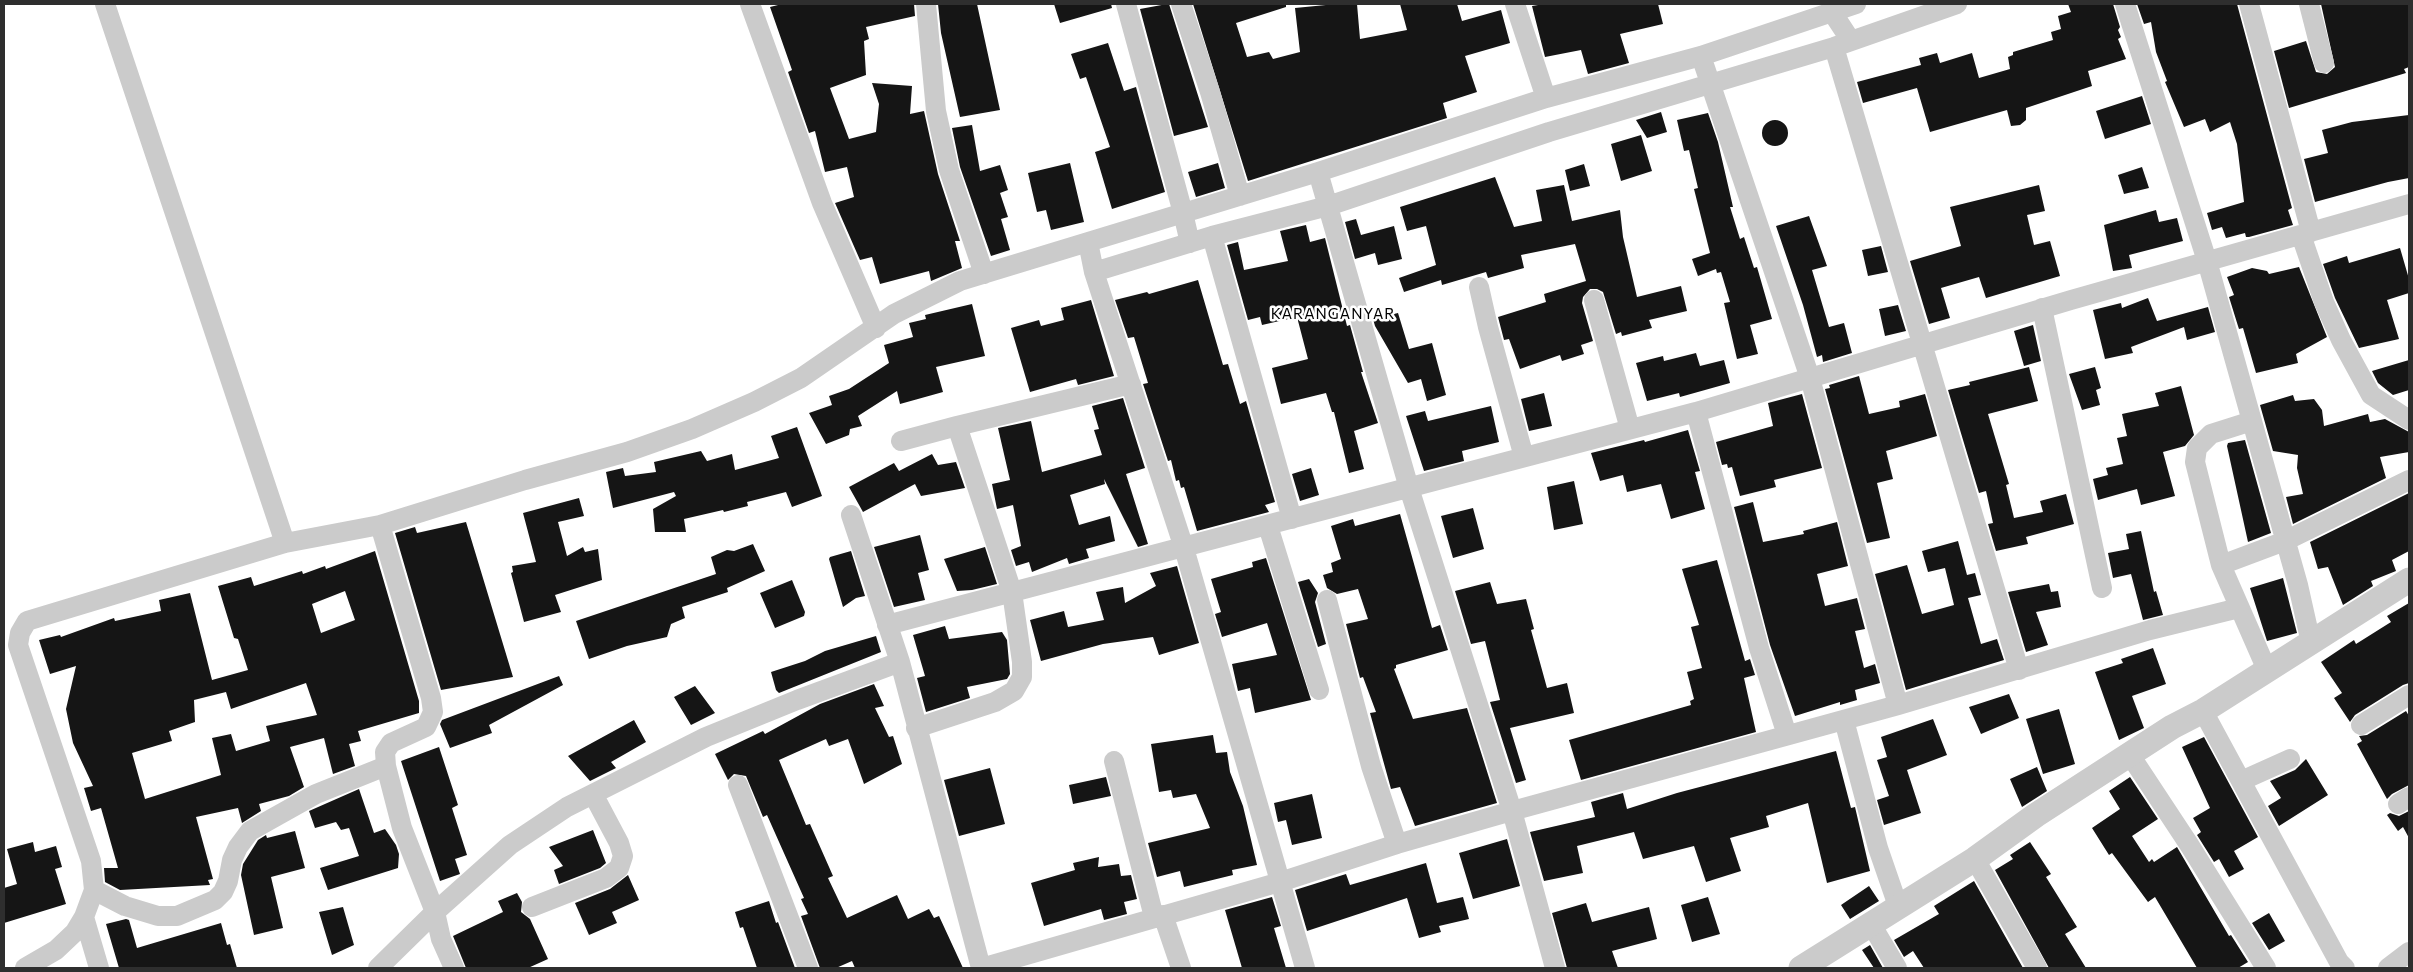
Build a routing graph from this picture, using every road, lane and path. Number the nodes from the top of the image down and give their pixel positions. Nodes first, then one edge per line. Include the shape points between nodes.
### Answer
1 (106, 4) edge
2 (750, 4) edge
3 (926, 4) edge
4 (1181, 4) edge
5 (1515, 4) edge
6 (1856, 4) edge
7 (1957, 4) edge
8 (2125, 4) edge
9 (2249, 4) edge
10 (2309, 4) edge
11 (1130, 5) edge
12 (1833, 25) edge
13 (2324, 63) dead end
14 (1706, 70) junction
15 (1546, 98) junction
16 (1323, 189) junction
17 (1240, 196) junction
18 (2409, 204) edge
19 (1184, 213) junction
20 (2306, 233) junction
21 (1212, 236) junction
22 (1190, 243) junction
23 (1091, 257) junction
24 (2207, 261) junction
25 (984, 274) junction
26 (1479, 287) dead end
27 (1594, 300) dead end
28 (2042, 308) junction
29 (876, 328) junction
30 (1923, 344) junction
31 (1810, 378) junction
32 (1131, 384) junction
33 (1696, 412) junction
34 (2409, 420) edge
35 (2252, 421) junction
36 (957, 426) junction
37 (1630, 430) junction
38 (901, 441) dead end
39 (1524, 458) junction
40 (2409, 480) edge
41 (1409, 488) junction
42 (851, 515) dead end
43 (1292, 519) junction
44 (380, 525) junction
45 (1268, 526) junction
46 (2285, 541) junction
47 (285, 543) junction
48 (1184, 548) junction
49 (2221, 565) junction
50 (2409, 582) edge
51 (2102, 588) dead end
52 (1012, 592) junction
53 (1327, 600) dead end
54 (2239, 608) junction
55 (887, 625) junction
56 (2311, 643) junction
57 (900, 662) junction
58 (2019, 670) junction
59 (2267, 670) junction
60 (1319, 690) dead end
61 (2409, 695) edge
62 (1898, 705) junction
63 (2203, 711) junction
64 (1844, 720) junction
65 (2361, 725) dead end
66 (916, 728) junction
67 (1787, 736) junction
68 (2130, 755) junction
69 (2290, 759) dead end
70 (1114, 761) dead end
71 (386, 766) junction
72 (2241, 781) junction
73 (738, 785) dead end
74 (593, 794) junction
75 (1512, 811) junction
76 (1397, 844) junction
77 (1975, 859) junction
78 (1280, 882) junction
79 (94, 890) junction
80 (1898, 906) junction
81 (532, 907) dead end
82 (435, 912) junction
83 (1159, 916) junction
84 (84, 917) junction
85 (1870, 924) junction
86 (2409, 952) edge
87 (25, 968) edge
88 (99, 968) edge
89 (378, 968) edge
90 (454, 968) edge
91 (808, 968) edge
92 (981, 968) edge
93 (1180, 968) edge
94 (1305, 968) edge
95 (1555, 968) edge
96 (1801, 968) edge
97 (1897, 968) edge
98 (2037, 968) edge
99 (2266, 968) edge
100 (2345, 968) edge
101 (2388, 968) edge

1 - 47 street
2 - 29 street via 822,203
3 - 25 street via 936,111 949,170
4 - 17 street
5 - 15 street
6 - 12 street
7 - 12 street
8 - 24 street
9 - 20 street
10 - 13 street
11 - 19 street
12 - 14 street
12 - 14 street
12 - 30 street
14 - 15 street
14 - 16 street via 1549,132
14 - 31 street
15 - 16 street
16 - 17 street
16 - 21 street
16 - 41 street
17 - 19 street
18 - 20 street
19 - 22 street
19 - 23 street
20 - 24 street
20 - 34 street via 2324,302 2371,395
21 - 22 street
21 - 43 street
22 - 23 street
23 - 25 street
23 - 32 street
24 - 28 street
24 - 35 street
25 - 29 street via 960,281 894,314
26 - 39 street
27 - 37 street
28 - 30 street
28 - 51 street
29 - 44 street via 800,378 692,429 627,452
30 - 31 street
30 - 58 street
31 - 33 street
31 - 62 street
32 - 36 street
32 - 48 street
33 - 37 street
33 - 67 street via 1757,639
35 - 46 street
35 - 49 street via 2211,434 2197,448 2195,462
36 - 38 street
36 - 52 street
37 - 39 street
39 - 41 street
40 - 46 street
41 - 43 street
41 - 75 street
42 - 55 street
43 - 45 street
44 - 47 street
44 - 71 street via 433,712 426,727 391,743 384,752
45 - 48 street
45 - 60 street
46 - 49 street
46 - 56 street
47 - 79 street via 27,621 20,633 18,645 91,862
48 - 52 street
48 - 78 street
49 - 54 street
50 - 56 street
52 - 55 street
52 - 66 street via 1022,677 1014,691 995,702
53 - 76 street via 1371,766
54 - 58 street via 2150,630
54 - 59 street
55 - 57 street
56 - 59 street
57 - 66 street
57 - 74 street via 706,737
58 - 62 street
59 - 63 street
61 - 65 street
62 - 64 street
63 - 68 street
63 - 72 street
64 - 67 street
64 - 80 street via 1878,848
66 - 92 street
67 - 75 street
68 - 77 street
68 - 99 street
69 - 72 street
70 - 83 street
71 - 79 street via 316,794 250,831 235,854 223,892 215,900 177,916 158,916 125,906
71 - 82 street via 402,828
72 - 100 street
73 - 91 street
74 - 81 street via 619,843 623,856 619,868 606,878
74 - 82 street via 567,807 510,845
75 - 76 street
75 - 95 street
76 - 78 street
77 - 80 street
77 - 98 street
78 - 83 street
78 - 94 street
79 - 84 street
80 - 85 street
82 - 89 street
82 - 90 street via 441,939
83 - 92 street
83 - 93 street
84 - 87 street via 75,932 56,950
84 - 88 street
85 - 96 street
85 - 97 street
86 - 101 street

